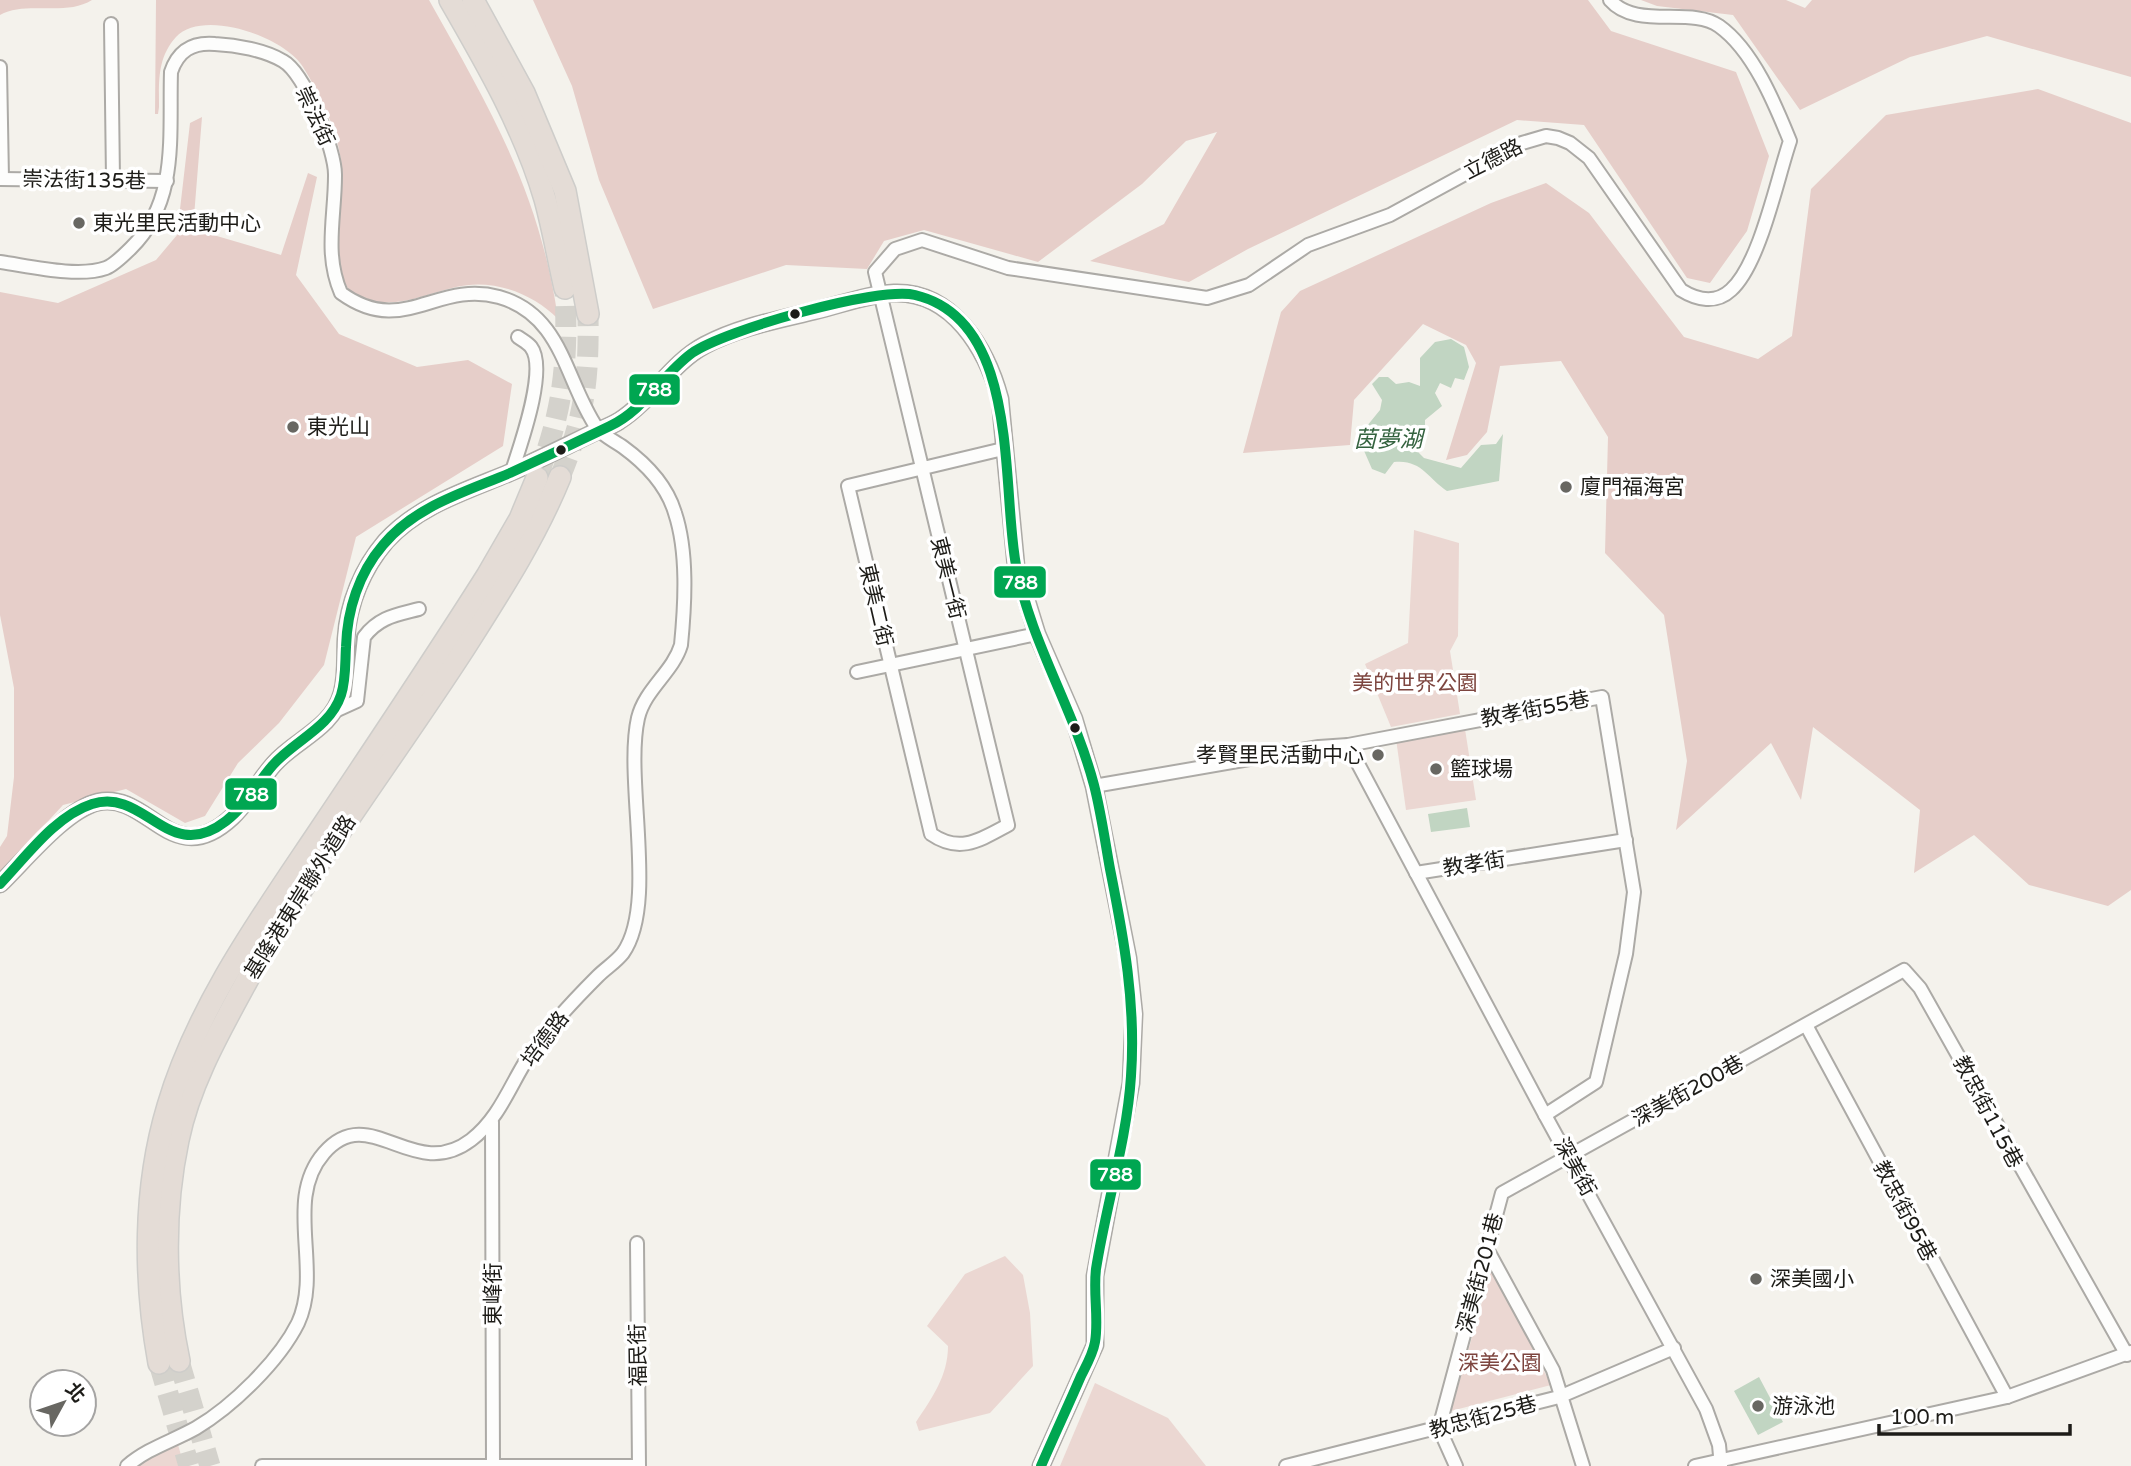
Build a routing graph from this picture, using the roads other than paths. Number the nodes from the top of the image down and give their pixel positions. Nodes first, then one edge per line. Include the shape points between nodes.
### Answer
1 (450, 0) edge
2 (473, 0) edge
3 (1610, 0) edge
4 (111, 24) dead end
5 (0, 67) edge
6 (516, 98) junction
7 (1, 179) edge
8 (113, 179) junction
9 (167, 181) junction
10 (0, 262) edge
11 (565, 288) tunnel mouth
12 (881, 295) junction
13 (588, 314) tunnel mouth
14 (518, 337) dead end
15 (598, 430) junction
16 (1003, 449) junction
17 (921, 467) junction
18 (512, 471) junction
19 (560, 477) tunnel mouth
20 (537, 478) tunnel mouth
21 (496, 581) junction
22 (419, 609) dead end
23 (1037, 634) junction
24 (965, 650) junction
25 (890, 666) junction
26 (857, 672) dead end
27 (335, 711) junction
28 (1348, 745) junction
29 (1094, 786) junction
30 (1626, 840) junction
31 (975, 842) joint
32 (1416, 873) junction
33 (0, 884) edge
34 (1805, 1025) junction
35 (1545, 1115) junction
36 (492, 1122) junction
37 (1570, 1157) junction
38 (637, 1243) dead end
39 (1486, 1247) junction
40 (1674, 1348) junction
41 (2129, 1354) edge
42 (169, 1362) tunnel mouth
43 (1559, 1397) junction
44 (2007, 1397) junction
45 (1439, 1428) junction
46 (1721, 1463) edge
47 (493, 1465) edge
48 (127, 1466) edge
49 (262, 1466) edge
50 (639, 1466) edge
51 (1041, 1466) edge
52 (1286, 1466) edge
53 (1456, 1466) edge
54 (1583, 1466) edge
55 (1695, 1466) edge

1 - 6 highway
2 - 6 highway
3 - 12 street, 立德路 via 1643,16 1718,25 1764,82 1790,141 1748,264 1730,291 1718,298 1696,298 1682,290 1589,158 1570,142 1546,136 1504,151 1390,215 1308,245 1227,295 1207,298 1008,268 922,240 895,249 875,272
4 - 8 street
5 - 7 street
6 - 11 highway
6 - 13 highway via 565,191
7 - 8 street, 崇法街135巷
8 - 9 street, 崇法街135巷
9 - 10 street, 崇法街 via 162,206 148,231 107,268 69,271
9 - 15 street, 崇法街 via 170,72 176,57 191,46 214,43 286,62 325,129 332,152 336,174 330,246 341,293 392,313 456,295 485,294 524,307 558,344
12 - 15 street via 741,329 702,346 620,421
12 - 16 street via 925,299 959,320 975,338 1000,399
12 - 17 street, 東美一街
14 - 18 street via 532,348 537,365 530,415
15 - 18 street
15 - 36 street, 培德路 via 645,465 673,505 682,565 681,645 643,703 637,728 634,932 622,954 539,1040
16 - 17 street, 東美二街
16 - 23 street via 1016,566
17 - 24 street, 東美一街
17 - 25 street, 東美二街 via 848,486
18 - 27 street via 429,507 403,525 376,555 356,591 346,635 345,678
19 - 21 highway, 基隆港東岸聯外道路 via 542,522
20 - 21 highway, 基隆港東岸聯外道路
21 - 42 highway, 基隆港東岸聯外道路 via 186,1082 158,1245 161,1321
22 - 27 street via 378,621 370,629 364,637 357,701
23 - 24 street
23 - 29 street via 1074,719
24 - 25 street
24 - 31 street, 東美一街 via 1008,825
25 - 26 street
25 - 31 street, 東美二街 via 931,834 946,844
27 - 33 street via 275,762 231,818 215,829 170,834 129,806 101,801 75,813
28 - 29 street
28 - 30 street, 教孝街55巷 via 1602,696
28 - 32 street, 教孝街
29 - 51 street via 1128,958 1134,1014 1131,1083 1095,1276 1096,1345
30 - 32 street, 教孝街
30 - 35 street via 1633,873 1632,915 1596,1082
32 - 35 street, 深美街
34 - 37 street, 深美街200巷
34 - 41 street, 教忠街115巷 via 1894,973 1910,973
34 - 44 street, 教忠街95巷
35 - 37 street, 深美街
36 - 47 street, 東峰街
36 - 48 street, 培德路 via 468,1142 439,1154 412,1152 369,1135 355,1135 332,1145 314,1168 304,1203 308,1278 294,1330 274,1360 216,1413
37 - 39 street, 深美街201巷 via 1502,1192
37 - 40 street, 深美街
38 - 50 street, 福民街
39 - 43 street via 1553,1370
39 - 45 street, 深美街201巷
40 - 43 street, 教忠街25巷
40 - 46 street, 深美街 via 1706,1409
41 - 44 street
43 - 45 street, 教忠街25巷
43 - 54 street
44 - 46 street
45 - 52 street, 教忠街25巷
45 - 53 street
46 - 55 street
47 - 49 street
47 - 50 street

